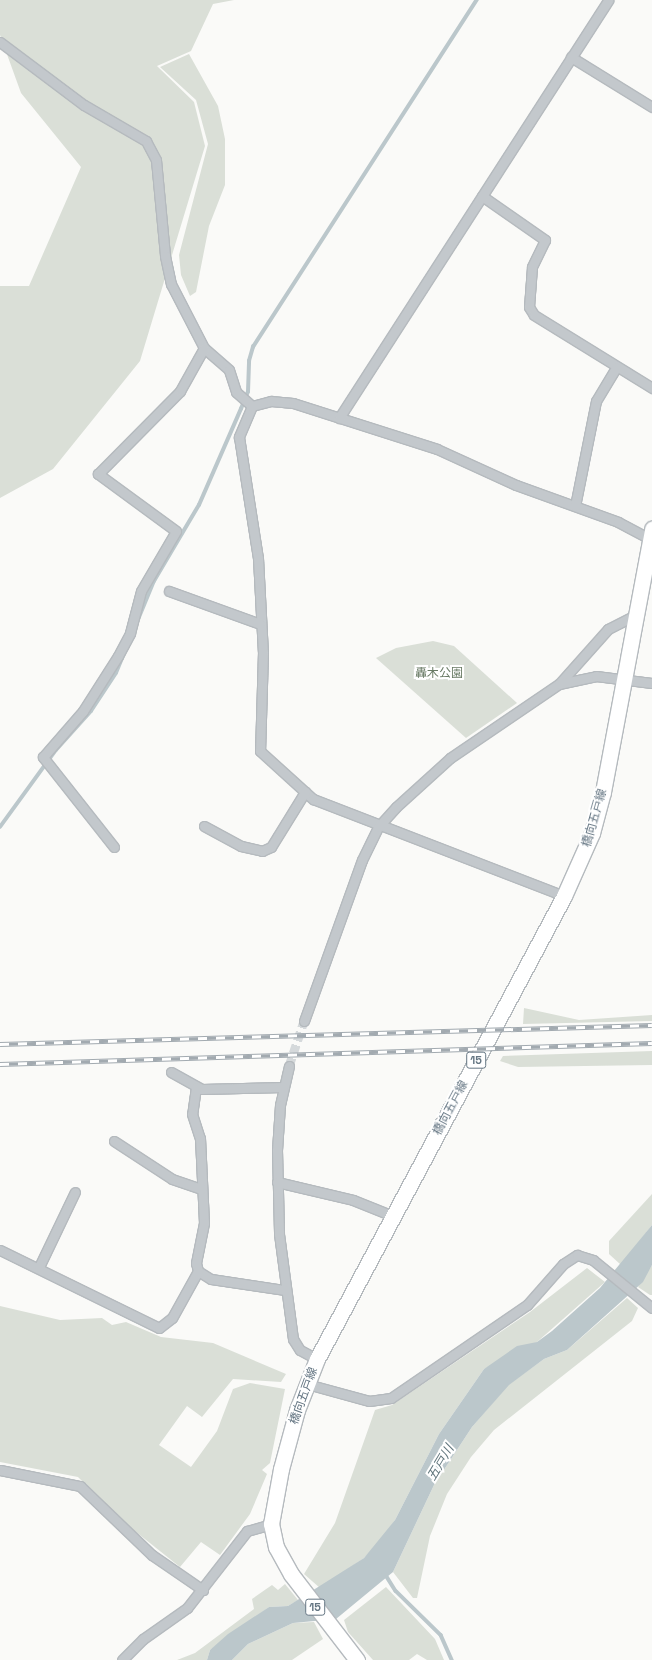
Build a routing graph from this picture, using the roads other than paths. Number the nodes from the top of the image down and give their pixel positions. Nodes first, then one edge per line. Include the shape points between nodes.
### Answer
1 (608, 0) edge
2 (0, 42) edge
3 (571, 57) junction
4 (652, 107) edge
5 (482, 196) junction
6 (204, 348) junction
7 (616, 368) junction
8 (652, 388) edge
9 (252, 406) junction
10 (339, 418) junction
11 (575, 506) junction
12 (651, 536) edge
13 (170, 591) dead end
14 (637, 614) junction
15 (260, 624) junction
16 (624, 679) junction
17 (652, 683) edge
18 (559, 684) junction
19 (305, 792) junction
20 (204, 826) dead end
21 (378, 827) junction
22 (114, 847) dead end
23 (564, 896) junction
24 (304, 1021) tunnel mouth
25 (289, 1066) tunnel mouth
26 (171, 1072) dead end
27 (196, 1087) junction
28 (283, 1087) junction
29 (114, 1141) dead end
30 (277, 1182) junction
31 (201, 1189) junction
32 (75, 1192) dead end
33 (393, 1216) junction
34 (0, 1250) edge
35 (39, 1267) junction
36 (198, 1271) junction
37 (285, 1290) junction
38 (649, 1306) edge
39 (317, 1359) junction
40 (307, 1384) junction
41 (0, 1470) edge
42 (271, 1524) junction
43 (203, 1590) junction
44 (122, 1660) edge
45 (357, 1660) edge

1 - 3 street
2 - 6 street via 84,105 146,141 156,160 165,256 171,284
3 - 4 street
3 - 5 street
5 - 7 street via 545,240 532,267 529,307 534,315
5 - 10 street
6 - 9 street via 228,370 236,392
6 - 22 street via 180,391 98,474 176,530 141,591 130,633 114,662 83,711 44,757
7 - 8 street
7 - 11 street via 596,401
9 - 10 street via 271,401 293,403
9 - 15 street via 239,437 239,453 247,476 258,558
10 - 11 street via 437,449 516,485
11 - 12 street
12 - 14 main road, 橋向五戸線 / 15
13 - 15 street
14 - 16 main road, 橋向五戸線 / 15
14 - 18 street via 608,629
15 - 19 street via 263,694 260,751
16 - 17 street
16 - 18 street via 596,676
16 - 23 main road, 橋向五戸線 / 15 via 597,817
18 - 21 street via 450,758
19 - 20 street via 271,847 262,851 241,846
19 - 21 street
21 - 23 street
21 - 24 street via 362,860
23 - 33 main road, 橋向五戸線 / 15
25 - 28 street
26 - 27 street
27 - 28 street
27 - 31 street via 192,1114 200,1138
28 - 30 street
29 - 31 street via 172,1179
30 - 33 street via 353,1200
30 - 37 street
31 - 36 street via 204,1223 196,1263
32 - 35 street
33 - 39 main road, 橋向五戸線 / 15
34 - 35 street
35 - 36 street via 118,1311 159,1328 172,1318
36 - 37 street via 211,1279
37 - 39 street via 292,1339 300,1350
38 - 40 street via 594,1260 577,1255 563,1264 527,1305 391,1398 369,1401
39 - 40 main road, 橋向五戸線 / 15
40 - 42 main road, 橋向五戸線 / 15 via 281,1469
41 - 43 street via 80,1486 152,1555
42 - 43 street via 247,1531
42 - 45 main road, 橋向五戸線 / 15 via 276,1547 291,1574
43 - 44 street via 187,1608 143,1639

